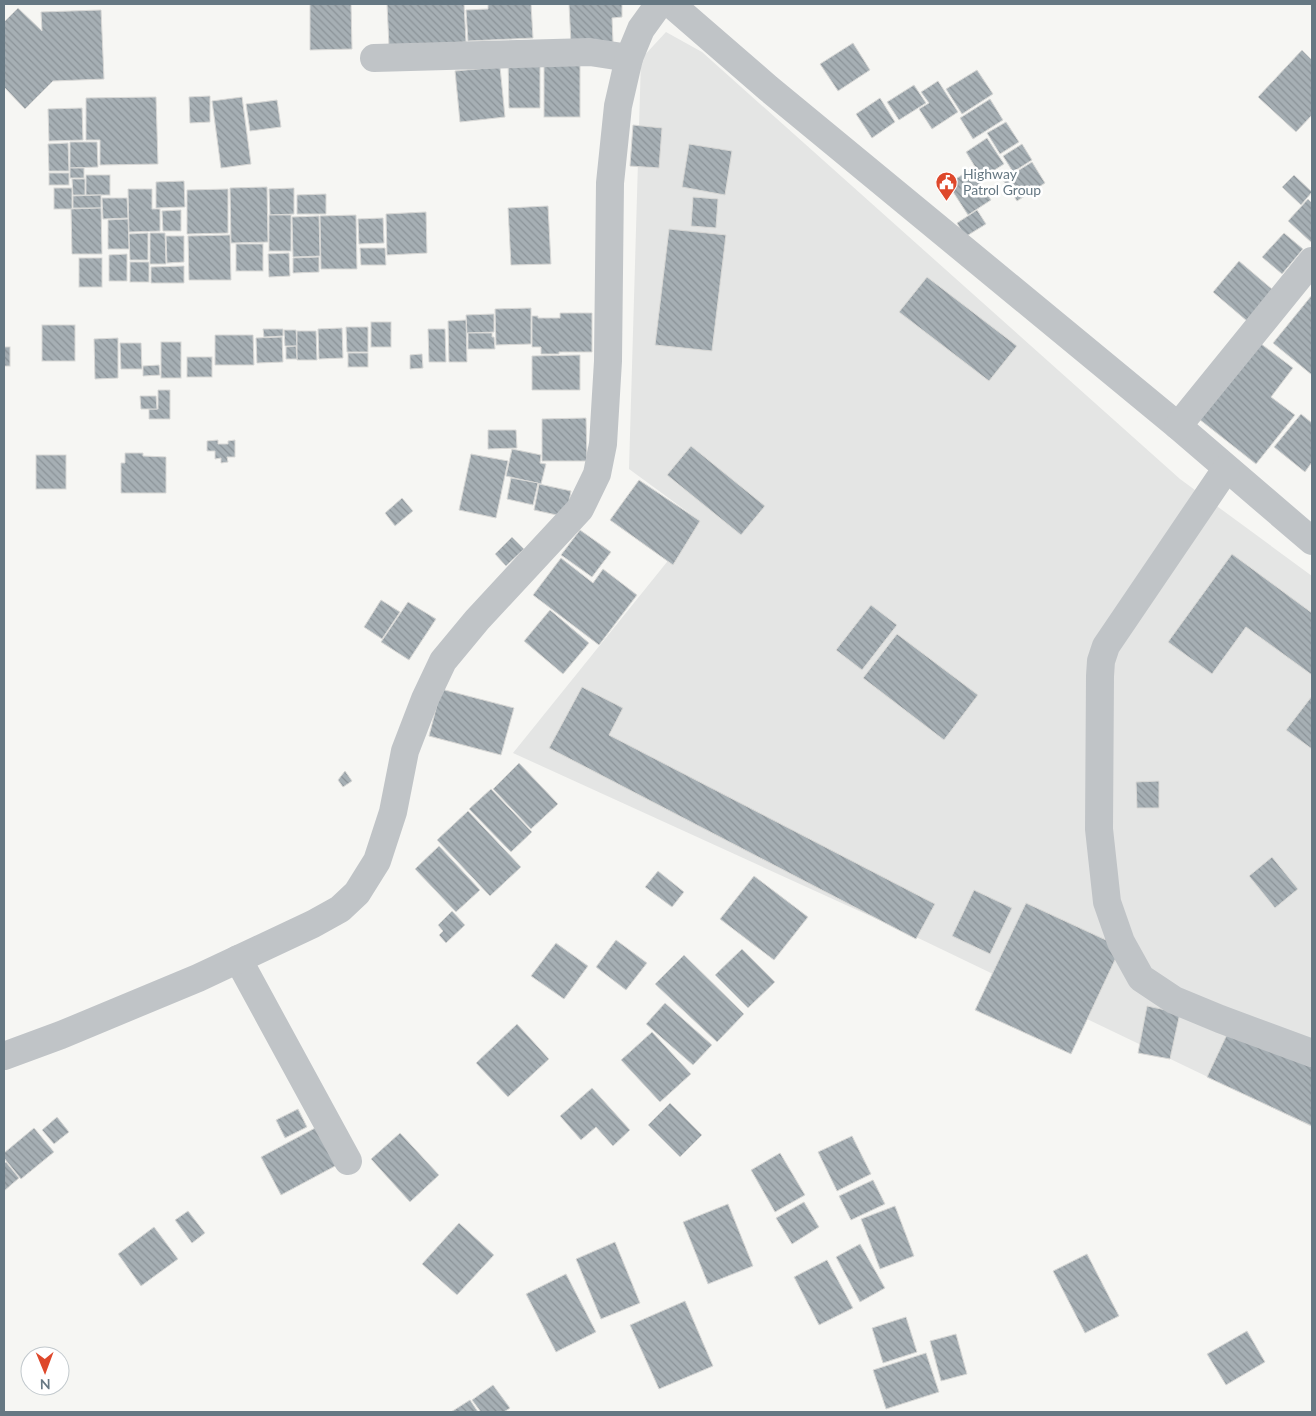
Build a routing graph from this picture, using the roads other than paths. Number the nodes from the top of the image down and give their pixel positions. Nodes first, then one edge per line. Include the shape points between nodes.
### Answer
1 (659, 4) edge
2 (671, 4) edge
3 (374, 58) dead end
4 (629, 58) junction
5 (1312, 261) edge
6 (1178, 426) junction
7 (1226, 469) junction
8 (1312, 541) edge
9 (238, 959) junction
10 (1312, 1053) edge
11 (4, 1056) edge
12 (348, 1161) dead end

1 - 4 street via 641,29
2 - 6 street via 775,94
3 - 4 street via 590,52
4 - 9 street via 618,106 610,184 607,370 603,444 597,474 580,509 476,620 443,661 405,751 394,812 376,861 357,893 340,909 313,924
5 - 6 street
6 - 7 street
7 - 8 street
7 - 10 street via 1106,646 1101,661 1099,830 1107,902 1121,942 1141,978 1174,1000
9 - 11 street
9 - 12 street

